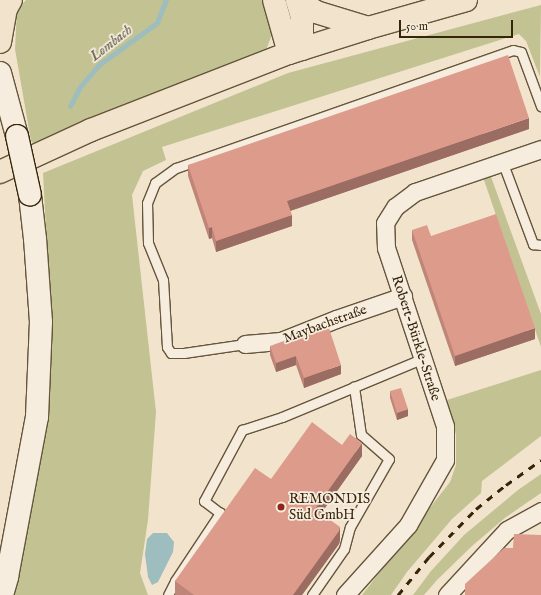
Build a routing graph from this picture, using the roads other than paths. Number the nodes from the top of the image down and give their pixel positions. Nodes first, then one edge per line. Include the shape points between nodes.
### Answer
1 (11, 0) edge
2 (274, 0) edge
3 (297, 0) edge
4 (466, 0) edge
5 (368, 28) junction
6 (0, 42) edge
7 (295, 51) junction
8 (0, 73) edge
9 (541, 106) edge
10 (541, 149) edge
11 (502, 161) junction
12 (0, 172) edge
13 (541, 244) edge
14 (403, 296) junction
15 (245, 344) joint
16 (424, 358) junction
17 (354, 387) junction
18 (541, 511) edge
19 (2, 595) edge
20 (168, 595) edge
21 (312, 595) edge
22 (345, 595) edge
23 (447, 595) edge

1 - 6 main road via 6,9
2 - 7 main road
3 - 5 main road via 316,12
3 - 7 main road via 302,18
4 - 5 main road
5 - 7 main road
7 - 12 main road via 91,130
8 - 19 street, bridge via 30,195 41,322 37,417
9 - 15 lane via 521,52 513,50 176,168 155,183 147,203 148,243 163,280 166,347 171,353 184,353
10 - 11 street, Robert-Bürkle-Straße
11 - 13 lane via 533,244
11 - 14 street, Robert-Bürkle-Straße via 415,192 395,207 385,223 386,248
14 - 15 street, Maybachstraße via 281,341
14 - 16 street, Robert-Bürkle-Straße
16 - 17 lane
16 - 22 street, Robert-Bürkle-Straße via 445,426 445,460 408,525
17 - 20 lane via 282,417 242,430 204,501 220,513
17 - 21 lane via 361,435 389,459 350,527 344,549
18 - 23 street via 507,530

